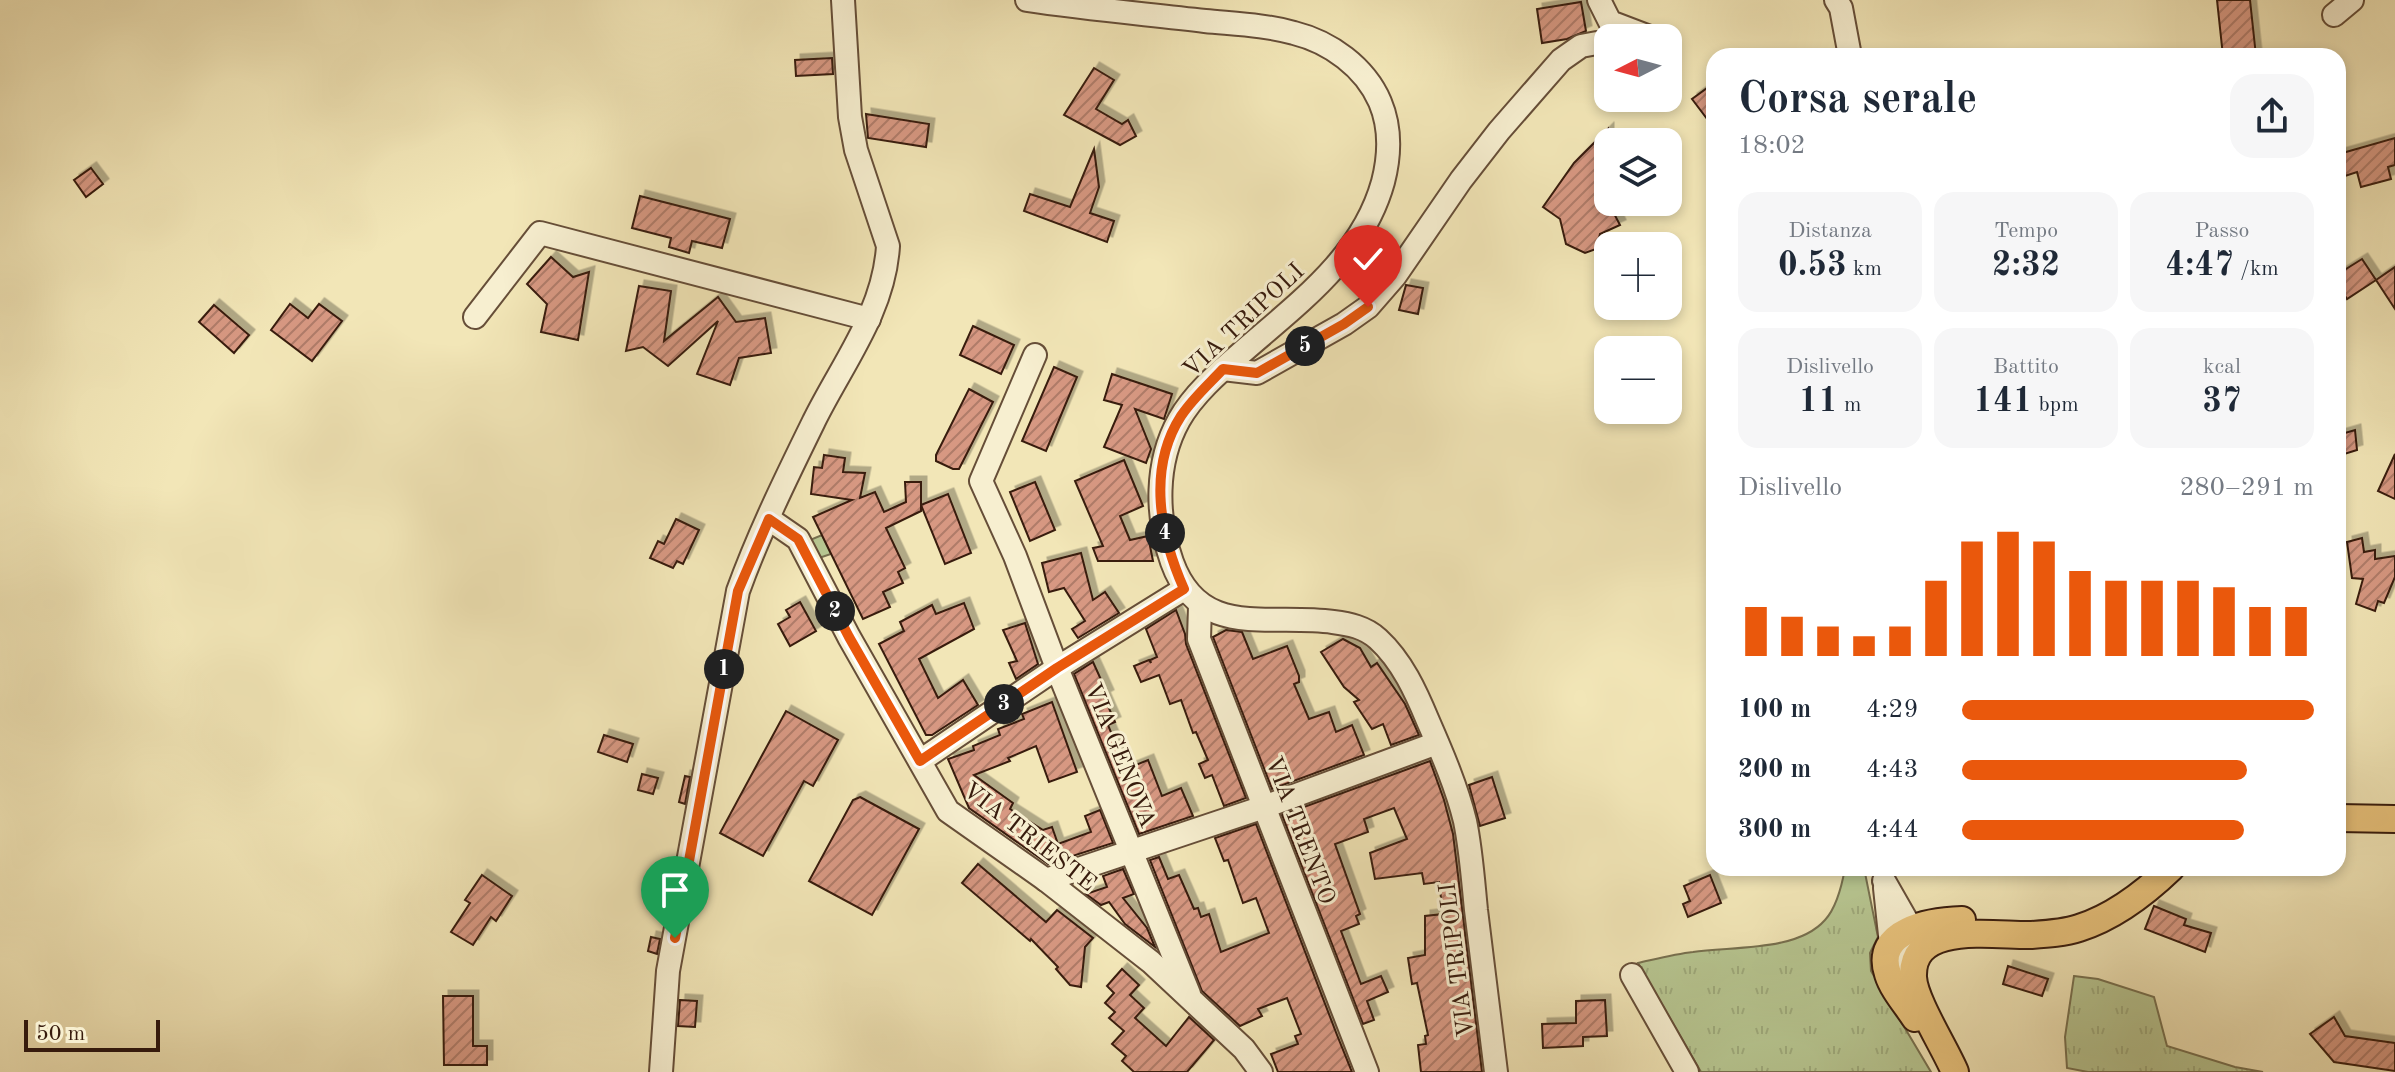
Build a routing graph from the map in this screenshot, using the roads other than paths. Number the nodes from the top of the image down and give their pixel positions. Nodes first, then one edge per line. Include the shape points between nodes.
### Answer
1 (843, 0) edge
2 (1027, 0) edge
3 (1599, 0) edge
4 (1836, 0) edge
5 (2352, 0) edge
6 (2334, 15) dead end
7 (1615, 24) edge
8 (1594, 44) edge
9 (1848, 48) edge
10 (475, 317) dead end
11 (869, 319) junction
12 (1035, 355) dead end
13 (1223, 369) junction
14 (769, 519) junction
15 (1184, 589) junction
16 (1200, 606) junction
17 (1057, 668) junction
18 (1437, 743) junction
19 (920, 761) junction
20 (1264, 807) junction
21 (2346, 818) edge
22 (2395, 819) edge
23 (1132, 852) junction
24 (1882, 876) edge
25 (2161, 876) edge
26 (1046, 880) junction
27 (2032, 935) junction
28 (1900, 937) junction
29 (1632, 975) dead end
30 (1191, 999) junction
31 (1952, 1068) edge
32 (661, 1072) edge
33 (1261, 1072) edge
34 (1367, 1072) edge
35 (1496, 1072) edge
36 (1687, 1072) edge

1 - 11 street via 856,150 888,246 880,297
2 - 13 street, VIA TRIPOLI via 1293,32 1336,51 1361,72 1379,98 1389,135 1387,167 1358,239 1323,281
3 - 7 street
4 - 9 street
5 - 6 street
8 - 13 street via 1561,60 1461,180 1368,307 1257,373
10 - 11 street via 540,233
11 - 14 street via 814,420
12 - 17 street, VIA GENOVA via 981,481
13 - 15 street, VIA TRIPOLI via 1182,415 1162,471 1162,519
14 - 19 street, VIA TRIESTE via 798,539
14 - 32 street via 738,591 668,971
15 - 16 street, VIA TRIPOLI
15 - 17 street
16 - 18 street, VIA TRIPOLI via 1220,616 1350,624 1375,636 1416,693
16 - 20 street, VIA TRENTO via 1199,639
17 - 19 street
17 - 23 street, VIA GENOVA
18 - 20 street
18 - 35 street, VIA TRIPOLI via 1464,818
19 - 26 street, VIA TRIESTE via 948,811
20 - 23 street
20 - 34 street, VIA TRENTO
21 - 22 main road
23 - 26 street
23 - 30 street, VIA GENOVA
24 - 28 street
25 - 27 main road via 2102,919
26 - 30 street, VIA TRIESTE
27 - 28 main road via 1961,920 1924,924
27 - 31 main road via 1953,935 1919,954 1915,988
28 - 31 main road via 1885,956 1889,978
29 - 36 street
30 - 33 street, VIA TRIESTE

